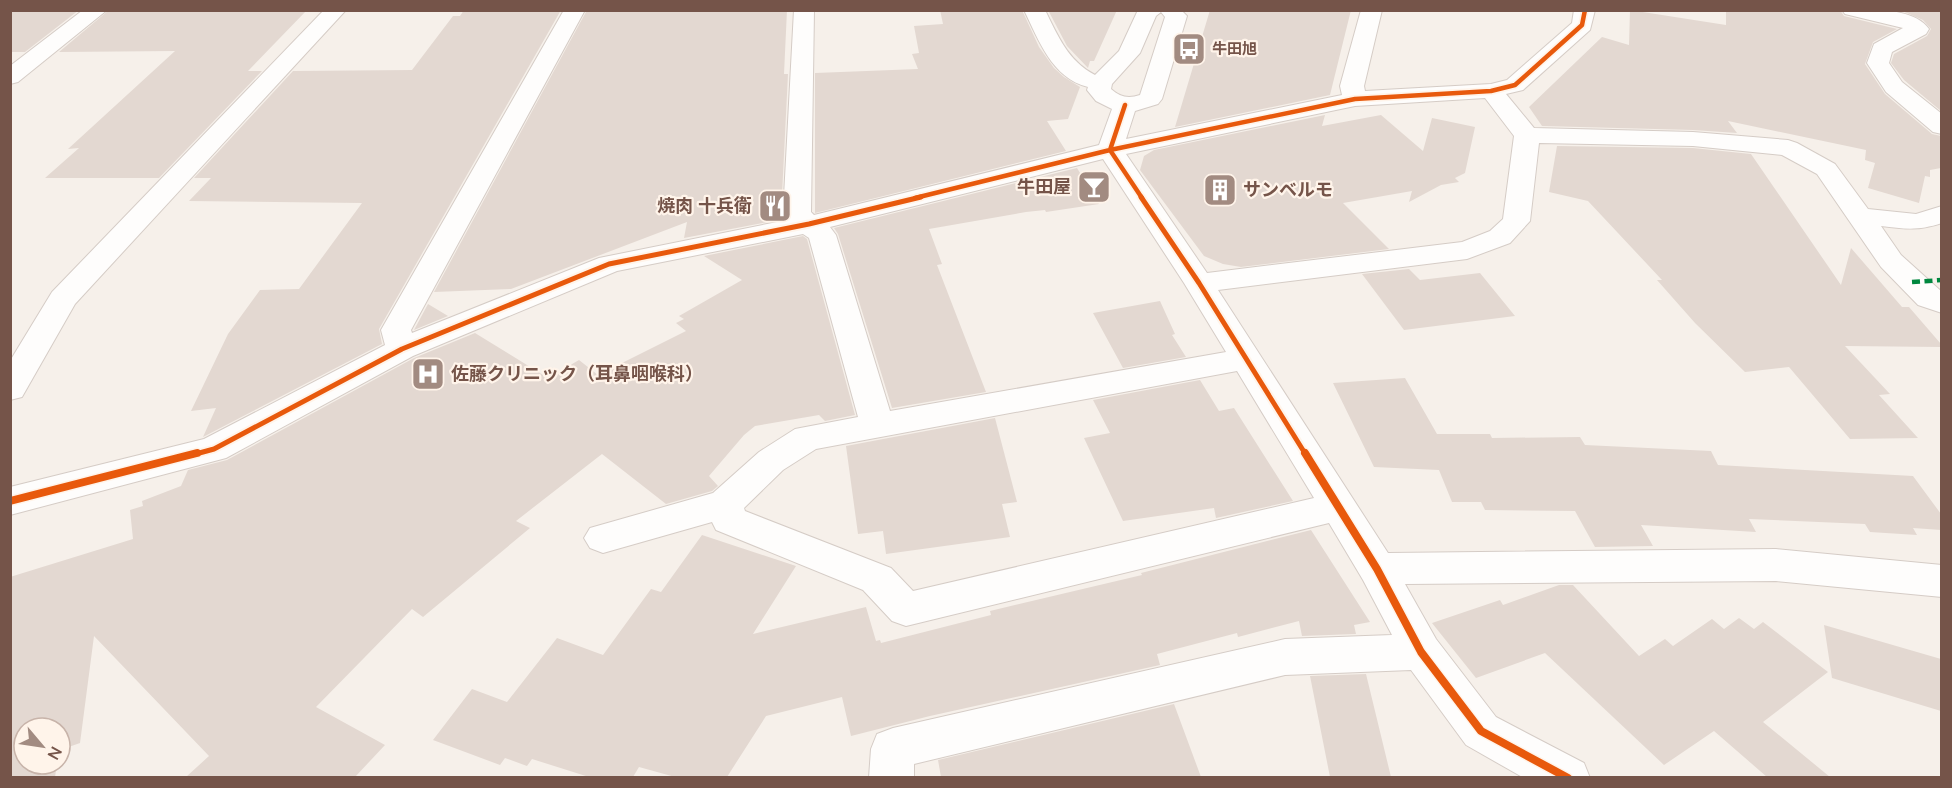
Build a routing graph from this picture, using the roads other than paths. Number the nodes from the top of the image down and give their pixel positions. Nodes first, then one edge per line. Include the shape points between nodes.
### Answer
1 (97, 10) edge
2 (336, 10) edge
3 (575, 10) edge
4 (804, 10) edge
5 (1034, 10) edge
6 (1152, 10) edge
7 (1170, 10) edge
8 (1372, 10) edge
9 (1585, 10) edge
10 (1852, 10) edge
11 (10, 77) edge
12 (1491, 91) junction
13 (1113, 94) junction
14 (1355, 99) junction
15 (1941, 127) edge
16 (1527, 135) junction
17 (1110, 150) junction
18 (1941, 214) edge
19 (1860, 216) junction
20 (809, 224) junction
21 (1199, 283) junction
22 (1941, 304) edge
23 (402, 349) junction
24 (1246, 359) junction
25 (10, 389) edge
26 (877, 425) junction
27 (10, 501) edge
28 (725, 504) junction
29 (1338, 507) junction
30 (603, 538) dead end
31 (1377, 569) junction
32 (1941, 581) edge
33 (1421, 652) junction
34 (891, 777) edge
35 (1568, 777) edge

1 - 11 street
2 - 25 street via 63,299
3 - 23 street via 396,330
4 - 20 street via 797,215
5 - 13 street via 1068,70
6 - 13 street via 1147,13
7 - 13 street via 1176,16 1150,99 1139,105
8 - 14 street via 1352,86
9 - 12 street via 1582,25 1515,86
10 - 15 street via 1908,22 1918,29 1882,49 1878,63 1894,87
12 - 14 street
12 - 16 street
13 - 17 street
14 - 17 street
16 - 19 street via 1693,139 1788,148 1826,169
16 - 21 street via 1516,221 1500,237 1467,250
17 - 20 street
17 - 21 street
18 - 19 street via 1918,222
19 - 22 street via 1891,261 1929,298
20 - 23 street via 609,264
20 - 26 street via 822,235
21 - 24 street
23 - 27 street via 213,449
24 - 26 street
24 - 29 street
26 - 28 street via 807,438 771,461
28 - 29 street via 729,520 877,579 906,609
28 - 30 street
29 - 31 street
31 - 32 street via 1776,565
31 - 33 street
33 - 34 street via 1285,657 894,749
33 - 35 street via 1481,731

